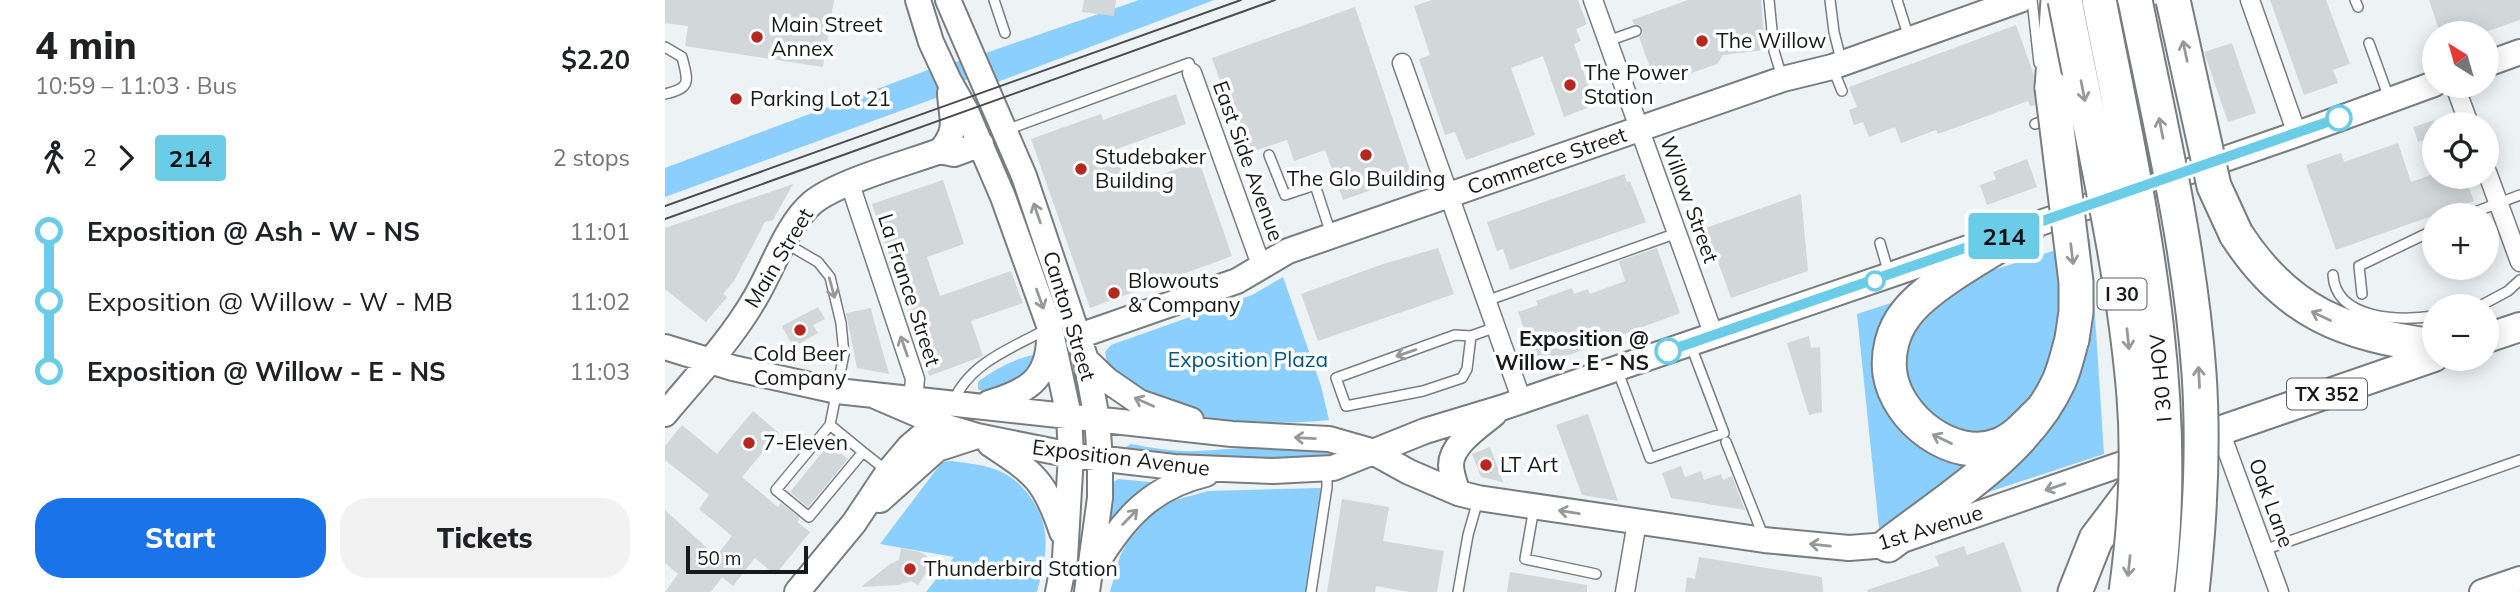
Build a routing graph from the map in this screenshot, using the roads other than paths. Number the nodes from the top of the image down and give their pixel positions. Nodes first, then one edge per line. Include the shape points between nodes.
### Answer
1 (918, 0) edge
2 (948, 0) edge
3 (994, 0) edge
4 (1593, 0) edge
5 (1769, 0) edge
6 (1830, 0) edge
7 (1897, 0) edge
8 (2020, 0) edge
9 (2032, 0) edge
10 (2058, 0) edge
11 (2065, 0) edge
12 (2099, 0) edge
13 (2113, 0) edge
14 (2135, 0) edge
15 (2173, 0) edge
16 (2250, 0) edge
17 (1636, 31) dead end
18 (1005, 33) dead end
19 (1910, 39) junction
20 (1608, 41) junction
21 (2369, 43) dead end
22 (665, 47) edge
23 (2520, 52) edge
24 (2499, 60) edge
25 (1402, 63) dead end
26 (1837, 65) junction
27 (2040, 68) dead end
28 (1192, 73) joint
29 (1783, 79) junction
30 (949, 81) junction
31 (2041, 81) dead end
32 (2422, 88) edge
33 (1842, 91) dead end
34 (665, 94) edge
35 (2389, 100) junction
36 (2046, 120) junction
37 (2035, 124) dead end
38 (1639, 129) junction
39 (1004, 130) junction
40 (2297, 134) junction
41 (981, 144) junction
42 (940, 151) junction
43 (1269, 155) dead end
44 (850, 184) junction
45 (2493, 189) edge
46 (1449, 195) junction
47 (2520, 195) edge
48 (2498, 202) junction
49 (2049, 208) junction
50 (1677, 233) junction
51 (1331, 236) junction
52 (2422, 236) edge
53 (785, 243) junction
54 (1880, 243) dead end
55 (2520, 262) edge
56 (1261, 265) junction
57 (1890, 275) junction
58 (2333, 275) dead end
59 (2520, 280) edge
60 (2363, 294) dead end
61 (2499, 296) edge
62 (1486, 301) junction
63 (2422, 318) edge
64 (1496, 327) junction
65 (2520, 327) edge
66 (1050, 328) junction
67 (2499, 334) edge
68 (1079, 336) junction
69 (1471, 336) junction
70 (1714, 336) junction
71 (1690, 344) junction
72 (2422, 344) edge
73 (665, 346) edge
74 (1086, 360) junction
75 (709, 361) junction
76 (2422, 361) edge
77 (1617, 369) junction
78 (837, 391) junction
79 (1512, 405) junction
80 (913, 406) junction
81 (979, 406) junction
82 (2044, 408) junction
83 (665, 414) edge
84 (950, 415) junction
85 (1069, 416) junction
86 (1097, 419) junction
87 (830, 425) junction
88 (2220, 430) junction
89 (1232, 434) junction
90 (977, 436) junction
91 (1726, 442) dead end
92 (2164, 450) junction
93 (1371, 451) junction
94 (863, 452) junction
95 (1071, 455) junction
96 (1100, 459) junction
97 (2520, 460) edge
98 (1327, 468) junction
99 (1227, 470) junction
100 (888, 472) junction
101 (1468, 495) junction
102 (1535, 506) junction
103 (1637, 522) junction
104 (854, 523) junction
105 (1065, 540) junction
106 (1765, 540) junction
107 (1888, 545) junction
108 (2264, 550) junction
109 (1596, 575) dead end
110 (2520, 579) edge
111 (1089, 582) edge
112 (797, 592) edge
113 (1058, 592) edge
114 (1311, 592) edge
115 (1458, 592) edge
116 (1625, 592) edge
117 (2075, 592) edge
118 (2126, 592) edge
119 (2157, 592) edge
120 (2170, 592) edge
121 (2192, 592) edge
122 (2279, 592) edge
123 (2482, 592) edge

1 - 30 main road
2 - 39 main road
3 - 18 lane
4 - 20 street, Willow Street
5 - 29 lane via 1774,51
6 - 26 lane
7 - 19 lane
8 - 19 main road, Commerce Street
9 - 27 lane
10 -> 82 highway, bridge via 2052,88 2076,312 2060,380
11 -> 118 highway, I 30, bridge via 2127,332 2135,477
12 - 119 highway, I 30 HOV, bridge via 2143,234 2163,378 2166,487
13 - 120 highway, I 30 HOV via 2172,337 2179,478
121 -> 14 highway, bridge via 2199,511 2199,375 2184,244
72 -> 15 highway, bridge via 2351,329 2308,310 2262,272 2236,234 2214,186
16 - 40 street
17 - 20 lane
19 - 26 main road, Commerce Street
20 - 38 street, Willow Street
21 - 35 lane
22 - 34 lane via 682,57 688,79 679,91
23 - 24 main road
25 - 46 street
26 - 29 main road, Commerce Street
26 - 33 lane
28 - 39 lane via 1189,63
28 - 56 street, East Side Avenue
29 - 38 main road, Commerce Street
30 - 41 main road
30 - 42 main road via 954,125
31 - 36 lane
32 - 35 main road, Exposition Avenue
35 - 40 main road, Exposition Avenue
36 - 37 lane
36 - 49 lane
38 - 46 main road, Commerce Street
38 - 50 street, Willow Street
68 -> 39 main road, Canton Street
40 - 49 main road, Exposition Avenue
41 - 42 main road, Main Street via 954,154
41 -> 66 main road, Canton Street
42 - 44 main road, Main Street
43 - 51 lane via 1285,195 1315,185
44 - 53 main road, Main Street via 813,202
80 -> 44 street, La France Street via 915,379
45 - 48 street
46 - 51 main road, Commerce Street
46 - 62 street
47 - 48 lane
48 - 55 street
49 - 57 main road, Exposition Avenue
82 -> 49 highway via 1999,445 1966,448 1923,428 1901,403 1890,376 1892,342 1906,313 1926,293
50 - 62 lane
50 - 70 street, Willow Street
51 - 56 main road, Commerce Street
52 - 60 lane via 2359,265
53 - 75 main road, Main Street via 754,300
53 -> 78 lane via 818,262 830,277 844,354
54 - 57 lane
56 - 68 main road, Commerce Street via 1220,288
57 - 70 main road, Exposition Avenue
58 - 63 lane via 2340,298 2353,307 2374,314
59 - 61 lane
62 - 64 street
64 - 69 lane
64 - 79 street
65 - 67 main road
66 - 81 main road via 1046,362 1029,386 1017,395
66 - 84 lane via 969,374
66 - 85 main road, Canton Street
68 - 74 main road, Canton Street
69 -> 69 lane via 1455,335 1336,377 1346,405 1423,391 1462,378
70 - 71 main road, Exposition Avenue
71 - 77 main road, Exposition Avenue
71 - 77 lane via 1724,433 1650,458
73 - 75 main road, Exposition Avenue
74 - 86 main road, Canton Street
89 -> 74 main road via 1139,402
75 - 78 main road, Exposition Avenue
75 - 83 main road, Main Street
76 - 88 main road, 1st Avenue / TX 352
77 - 79 main road, Exposition Avenue
78 - 80 main road, Exposition Avenue
78 - 87 lane
79 - 93 main road, Exposition Avenue
79 - 101 main road via 1465,439 1454,455 1451,463
80 - 84 main road, Exposition Avenue
81 - 84 main road, Exposition Avenue
81 - 85 main road, Exposition Avenue
82 - 107 highway via 2018,441
84 - 90 main road, Exposition Avenue
84 - 100 main road via 909,447
85 - 86 main road, Exposition Avenue
85 - 95 main road, Canton Street
86 - 89 main road, Exposition Avenue
86 - 96 main road, Canton Street
87 - 94 lane
87 - 94 lane via 776,490 809,517
88 - 92 main road, 1st Avenue / TX 352
88 - 108 street, Oak Lane
93 -> 89 main road, Exposition Avenue via 1329,439
90 - 95 main road, Exposition Avenue
90 - 104 main road via 937,449
90 - 105 main road via 1043,486
91 - 106 lane
92 -> 107 main road, 1st Avenue
92 - 117 highway via 2096,539
93 - 98 main road, Exposition Avenue
93 - 101 main road, 1st Avenue
94 - 100 lane
95 - 96 main road, Exposition Avenue
95 - 105 main road, Canton Street
96 - 99 main road, Exposition Avenue
96 - 111 main road, Canton Street
97 - 108 lane
98 - 99 main road, Exposition Avenue
98 - 114 lane
111 -> 99 main road via 1122,524 1143,504 1185,479
100 - 104 main road
101 - 102 main road, 1st Avenue
101 - 115 lane via 1468,535
103 -> 102 main road, 1st Avenue
102 - 109 lane via 1525,559
103 - 106 main road, 1st Avenue
103 - 116 street
104 - 112 main road
105 - 113 main road, Canton Street
107 -> 106 main road, 1st Avenue via 1849,548
108 - 122 street, Oak Lane
110 - 123 main road

